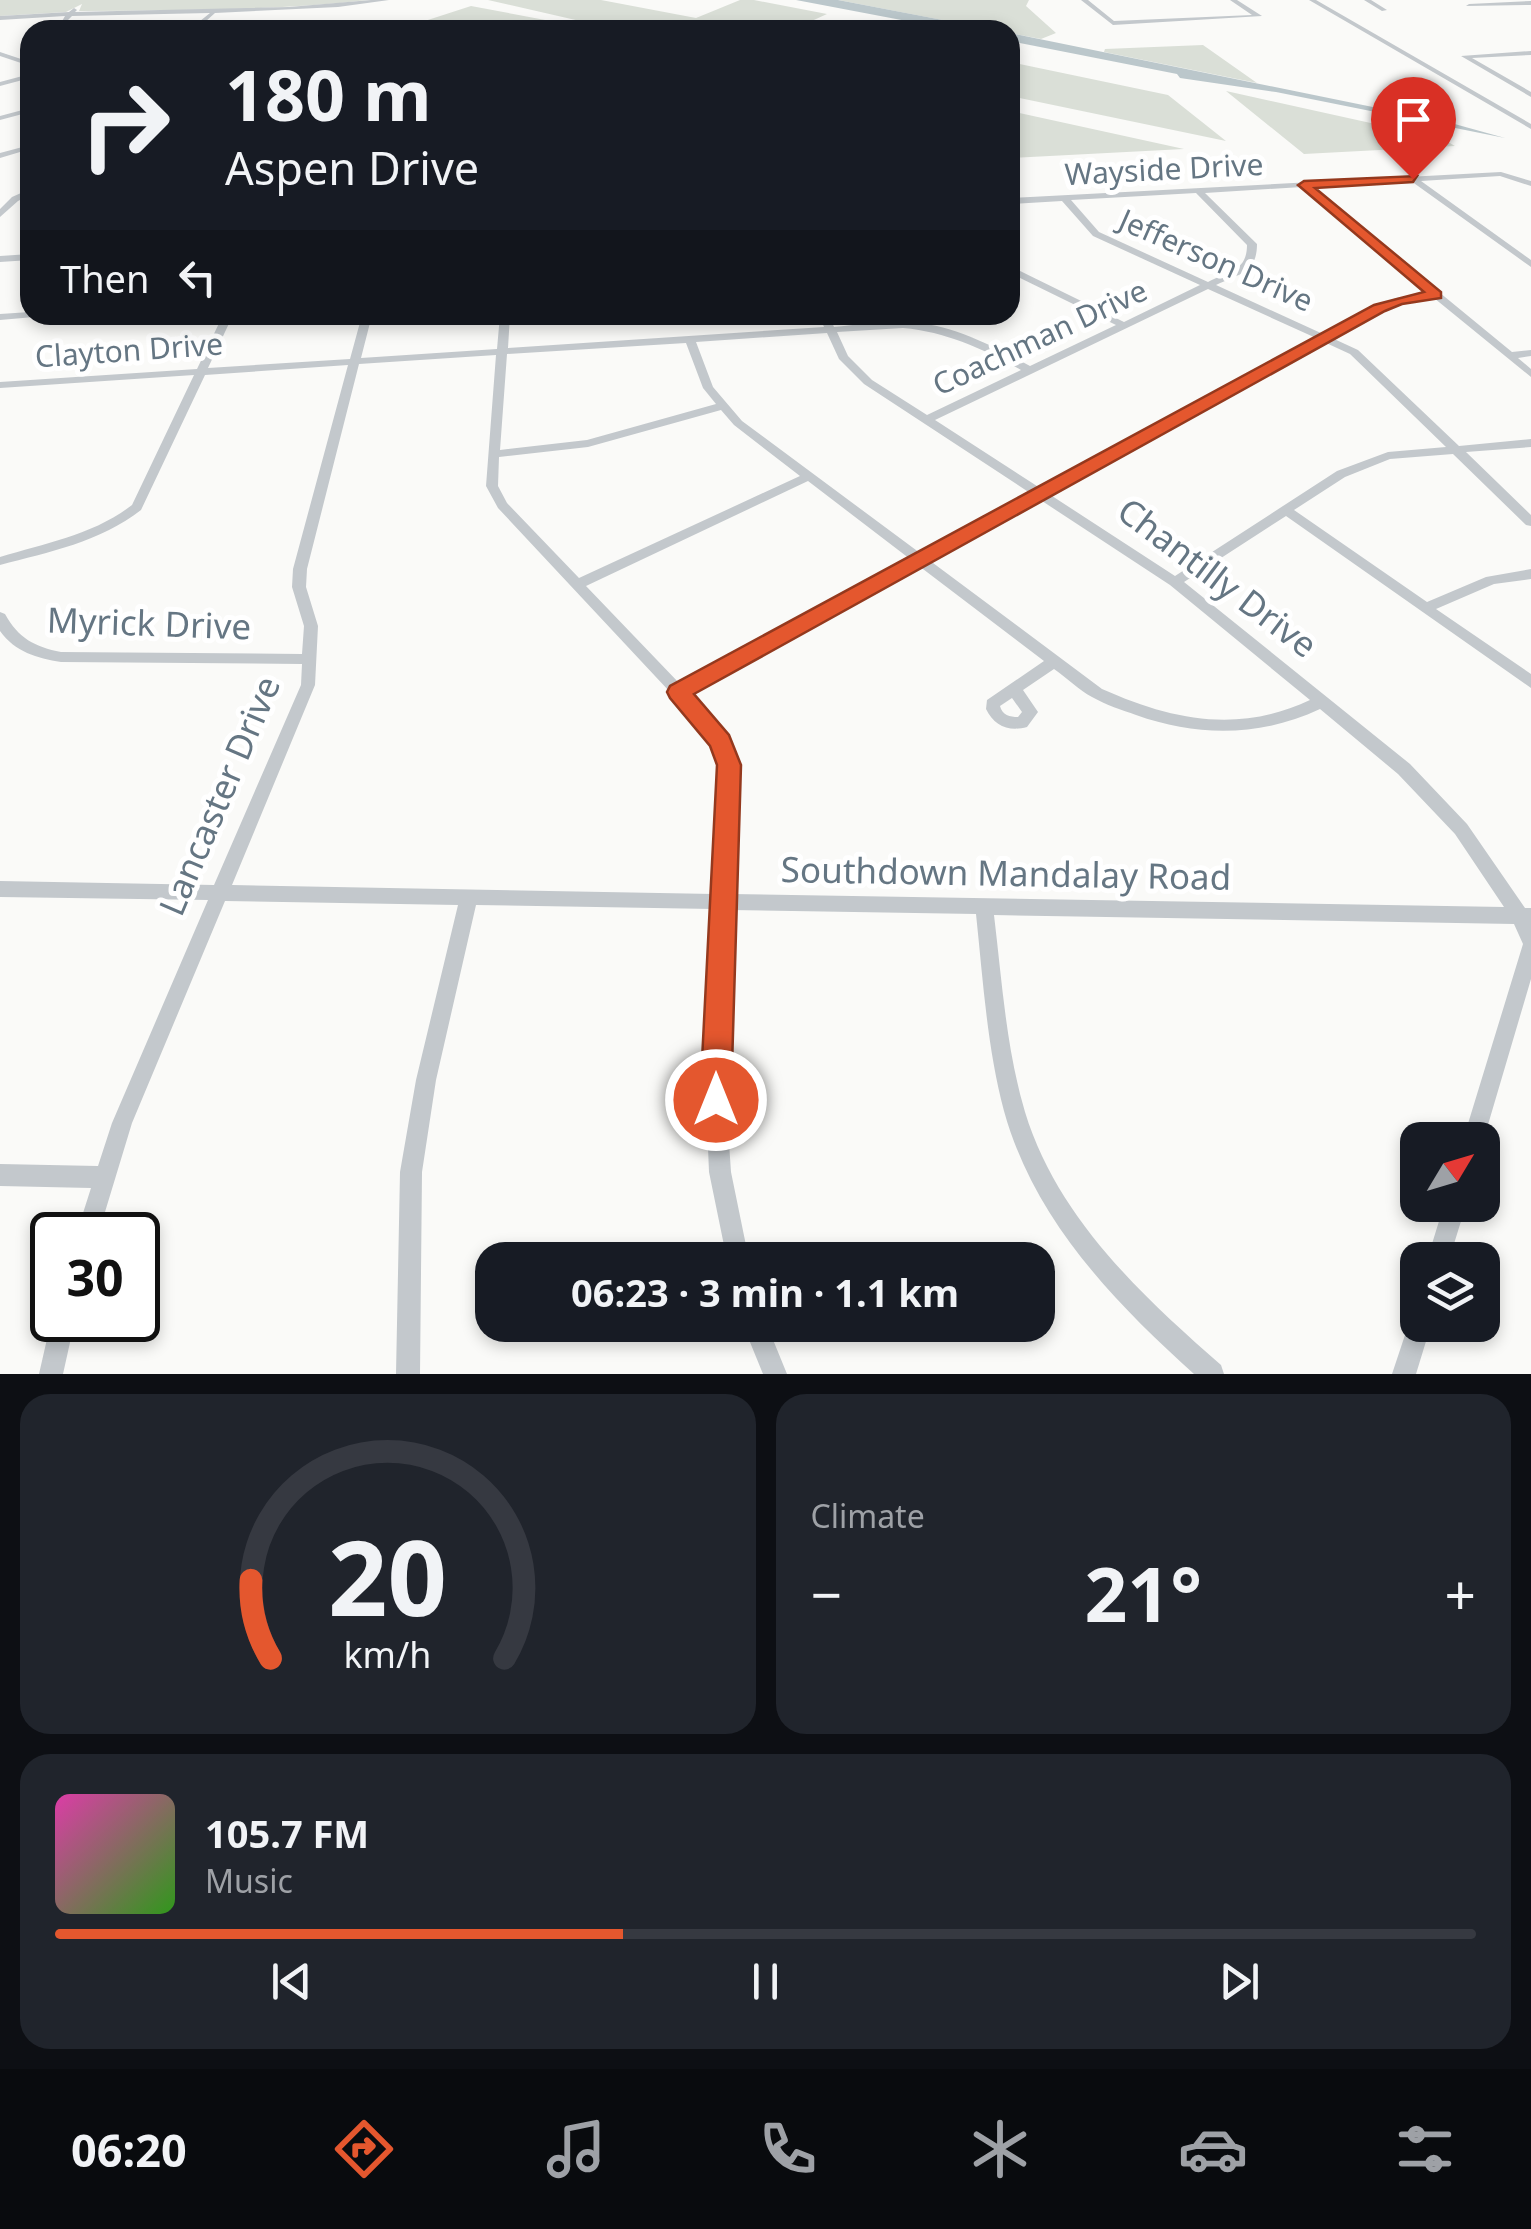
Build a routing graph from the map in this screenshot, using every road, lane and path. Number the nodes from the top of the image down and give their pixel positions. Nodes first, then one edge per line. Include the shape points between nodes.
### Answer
1 (386, 0) edge
2 (1084, 0) edge
3 (1101, 0) edge
4 (1233, 0) edge
5 (1312, 0) edge
6 (1366, 0) edge
7 (1530, 1) edge
8 (79, 5) dead end
9 (1469, 6) dead end
10 (1384, 10) dead end
11 (71, 13) junction
12 (213, 14) junction
13 (0, 18) edge
14 (65, 20) edge
15 (205, 20) edge
16 (1531, 52) edge
17 (1531, 83) edge
18 (1512, 84) junction
19 (1531, 95) edge
20 (1531, 127) edge
21 (1413, 179) junction
22 (1531, 184) edge
23 (1304, 185) junction
24 (1198, 190) junction
25 (1064, 198) junction
26 (1020, 200) edge
27 (1531, 264) edge
28 (1020, 274) edge
29 (1210, 286) junction
30 (1436, 295) junction
31 (223, 325) edge
32 (364, 325) edge
33 (505, 325) edge
34 (800, 325) edge
35 (828, 325) edge
36 (903, 325) edge
37 (1125, 326) junction
38 (690, 338) junction
39 (1325, 338) junction
40 (502, 351) junction
41 (1531, 353) edge
42 (1509, 356) junction
43 (354, 361) junction
44 (1030, 371) junction
45 (202, 372) junction
46 (1531, 374) edge
47 (4, 385) edge
48 (0, 397) edge
49 (722, 406) junction
50 (926, 420) junction
51 (1531, 443) edge
52 (1457, 449) junction
53 (494, 454) junction
54 (807, 476) junction
55 (1040, 494) junction
56 (1286, 510) junction
57 (1531, 522) edge
58 (918, 561) junction
59 (0, 562) edge
60 (1531, 574) edge
61 (1176, 582) junction
62 (577, 585) junction
63 (1424, 608) junction
64 (0, 617) edge
65 (311, 659) junction
66 (1052, 663) junction
67 (1531, 682) edge
68 (1014, 690) dead end
69 (678, 692) junction
70 (1322, 701) junction
71 (0, 890) edge
72 (218, 894) junction
73 (469, 898) junction
74 (722, 901) junction
75 (984, 905) junction
76 (1526, 916) edge
77 (1531, 944) edge
78 (1479, 1122) edge
79 (0, 1175) edge
80 (105, 1177) junction
81 (94, 1212) edge
82 (734, 1242) edge
83 (58, 1342) edge
84 (762, 1342) edge
85 (1414, 1342) edge
86 (51, 1374) edge
87 (408, 1374) edge
88 (775, 1374) edge
89 (1212, 1374) edge
90 (1404, 1374) edge

1 - 12 street
2 - 3 street
2 - 4 street via 1113,22 1259,16
5 - 20 street
6 - 10 street
7 - 9 street
8 - 11 street
11 - 12 street
11 - 13 street
11 - 14 street
12 - 15 street
16 - 18 street via 1464,56
17 - 18 street
18 - 19 street
21 - 22 street, Wayside Drive via 1500,174
21 - 23 street, Wayside Drive
21 - 27 street
23 - 24 street, Wayside Drive
23 - 30 street
24 - 25 street, Wayside Drive
24 - 29 street, Coachman Drive via 1254,252 1246,267
25 - 26 street, Wayside Drive
25 - 29 street, Jefferson Drive via 1096,234
28 - 37 street
29 - 37 street, Coachman Drive
29 - 39 street, Jefferson Drive
30 - 39 street via 1399,300
30 - 42 street
31 - 45 street
32 - 43 street, Lancaster Drive
33 - 40 street
34 - 38 street, Clayton Drive
35 - 50 street, Chantilly Drive via 855,371
36 - 44 street, Clayton Drive via 940,328
37 - 44 street, Coachman Drive
38 - 40 street, Clayton Drive
38 - 49 street via 698,369
39 - 52 street, Jefferson Drive via 1376,369
39 - 55 street
40 - 43 street, Clayton Drive
40 - 53 street
41 - 42 street
42 - 46 street
43 - 45 street, Clayton Drive
43 - 65 street, Lancaster Drive via 300,569
44 - 50 street, Coachman Drive
45 - 47 street, Clayton Drive
45 - 59 street via 137,507 98,531
47 - 48 street
49 - 53 street via 588,443
49 - 54 street
50 - 55 street, Chantilly Drive
51 - 52 street
52 - 56 street via 1366,462
52 - 57 street, Jefferson Drive
53 - 62 street via 492,486 502,505
54 - 58 street
54 - 62 street
55 - 58 street
55 - 61 street, Chantilly Drive
56 - 61 street
56 - 63 street
58 - 66 street
58 - 69 street
60 - 63 street via 1491,580
61 - 70 street, Chantilly Drive
62 - 69 street
63 - 67 street
64 - 65 street, Myrick Drive via 8,636 24,647 61,658
65 - 72 street, Lancaster Drive via 308,685
66 - 68 street
66 - 70 street via 1130,709 1204,726 1260,726
69 - 74 street via 727,755
70 - 76 street, Chantilly Drive via 1439,803
71 - 72 street, Southdown Mandalay Road
72 - 73 street, Southdown Mandalay Road
72 - 80 street, Lancaster Drive
73 - 74 street, Southdown Mandalay Road
73 - 87 street via 411,1172
74 - 75 street, Southdown Mandalay Road
74 - 82 street via 716,1100 720,1172
75 - 76 street, Southdown Mandalay Road
75 - 89 street via 1005,1070 1017,1120 1044,1180 1136,1306
76 - 77 street, Chantilly Drive
77 - 78 street, Chantilly Drive
79 - 80 street
80 - 81 street, Lancaster Drive
83 - 86 street
84 - 88 street
85 - 90 street

